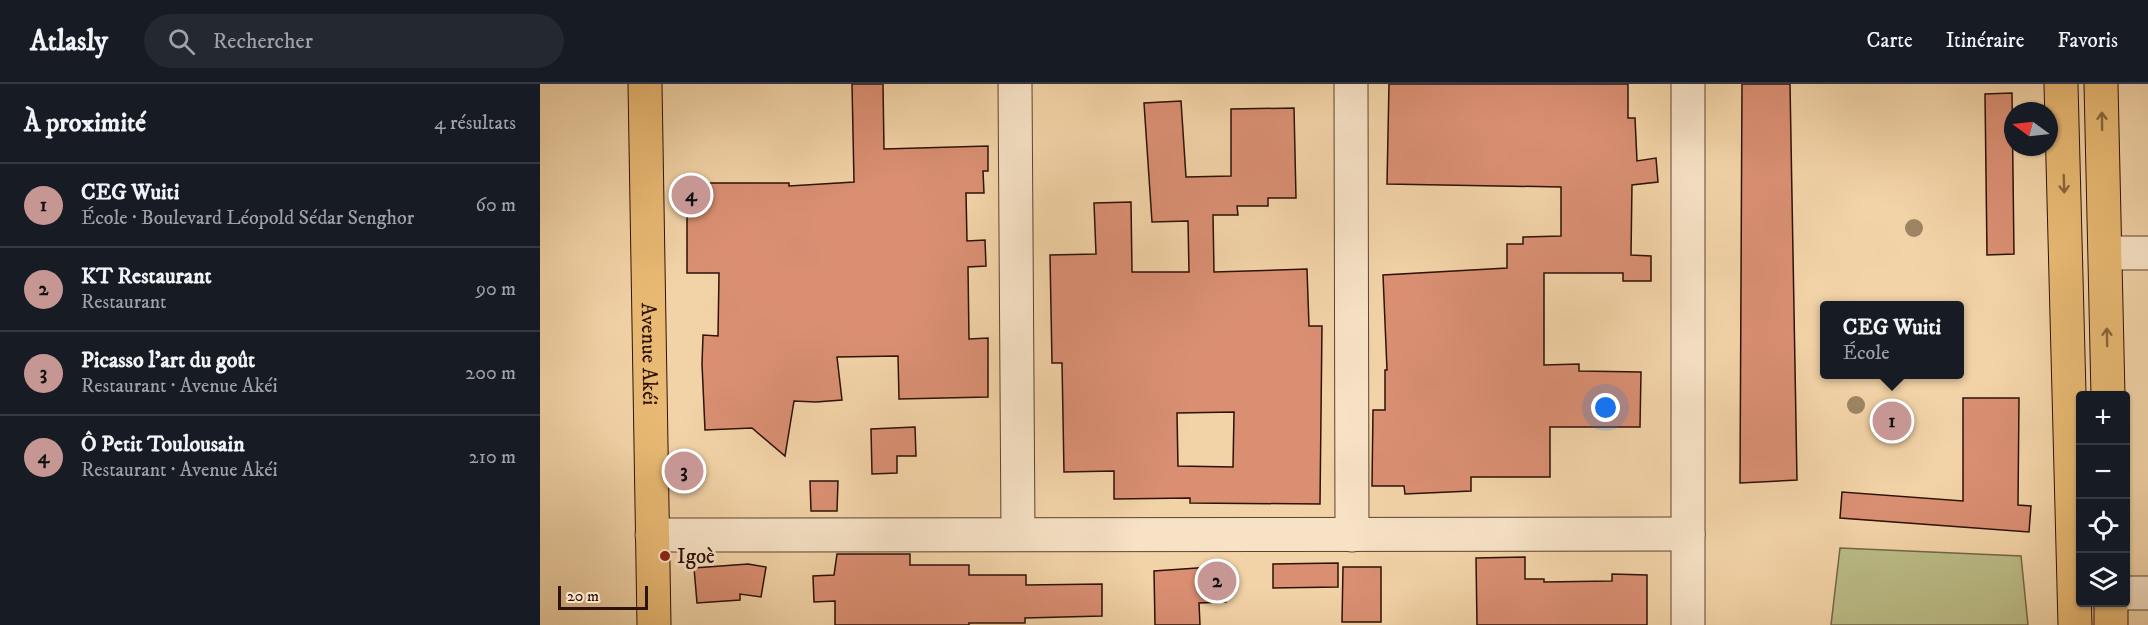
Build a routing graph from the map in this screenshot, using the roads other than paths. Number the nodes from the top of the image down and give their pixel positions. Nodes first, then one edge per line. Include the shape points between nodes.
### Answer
1 (645, 84) edge
2 (1015, 84) edge
3 (1351, 84) edge
4 (1688, 84) edge
5 (2061, 84) edge
6 (2101, 84) edge
7 (2106, 253) junction
8 (2148, 253) edge
9 (2108, 391) edge
10 (1018, 534) junction
11 (1688, 534) junction
12 (652, 535) junction
13 (1352, 535) junction
14 (2130, 593) edge
15 (2148, 593) edge
16 (2111, 607) edge
17 (654, 625) edge
18 (1688, 625) edge
19 (2075, 625) edge
20 (2111, 625) edge

1 - 12 main road, Avenue Akéi
2 - 10 street
3 - 13 street
4 - 11 street
5 -> 19 main road
7 -> 6 main road
7 - 8 street
9 -> 7 main road
10 - 12 street
10 - 13 street
11 - 13 street
11 - 18 street
12 - 17 main road, Avenue Akéi
14 - 15 street
16 - 20 main road

